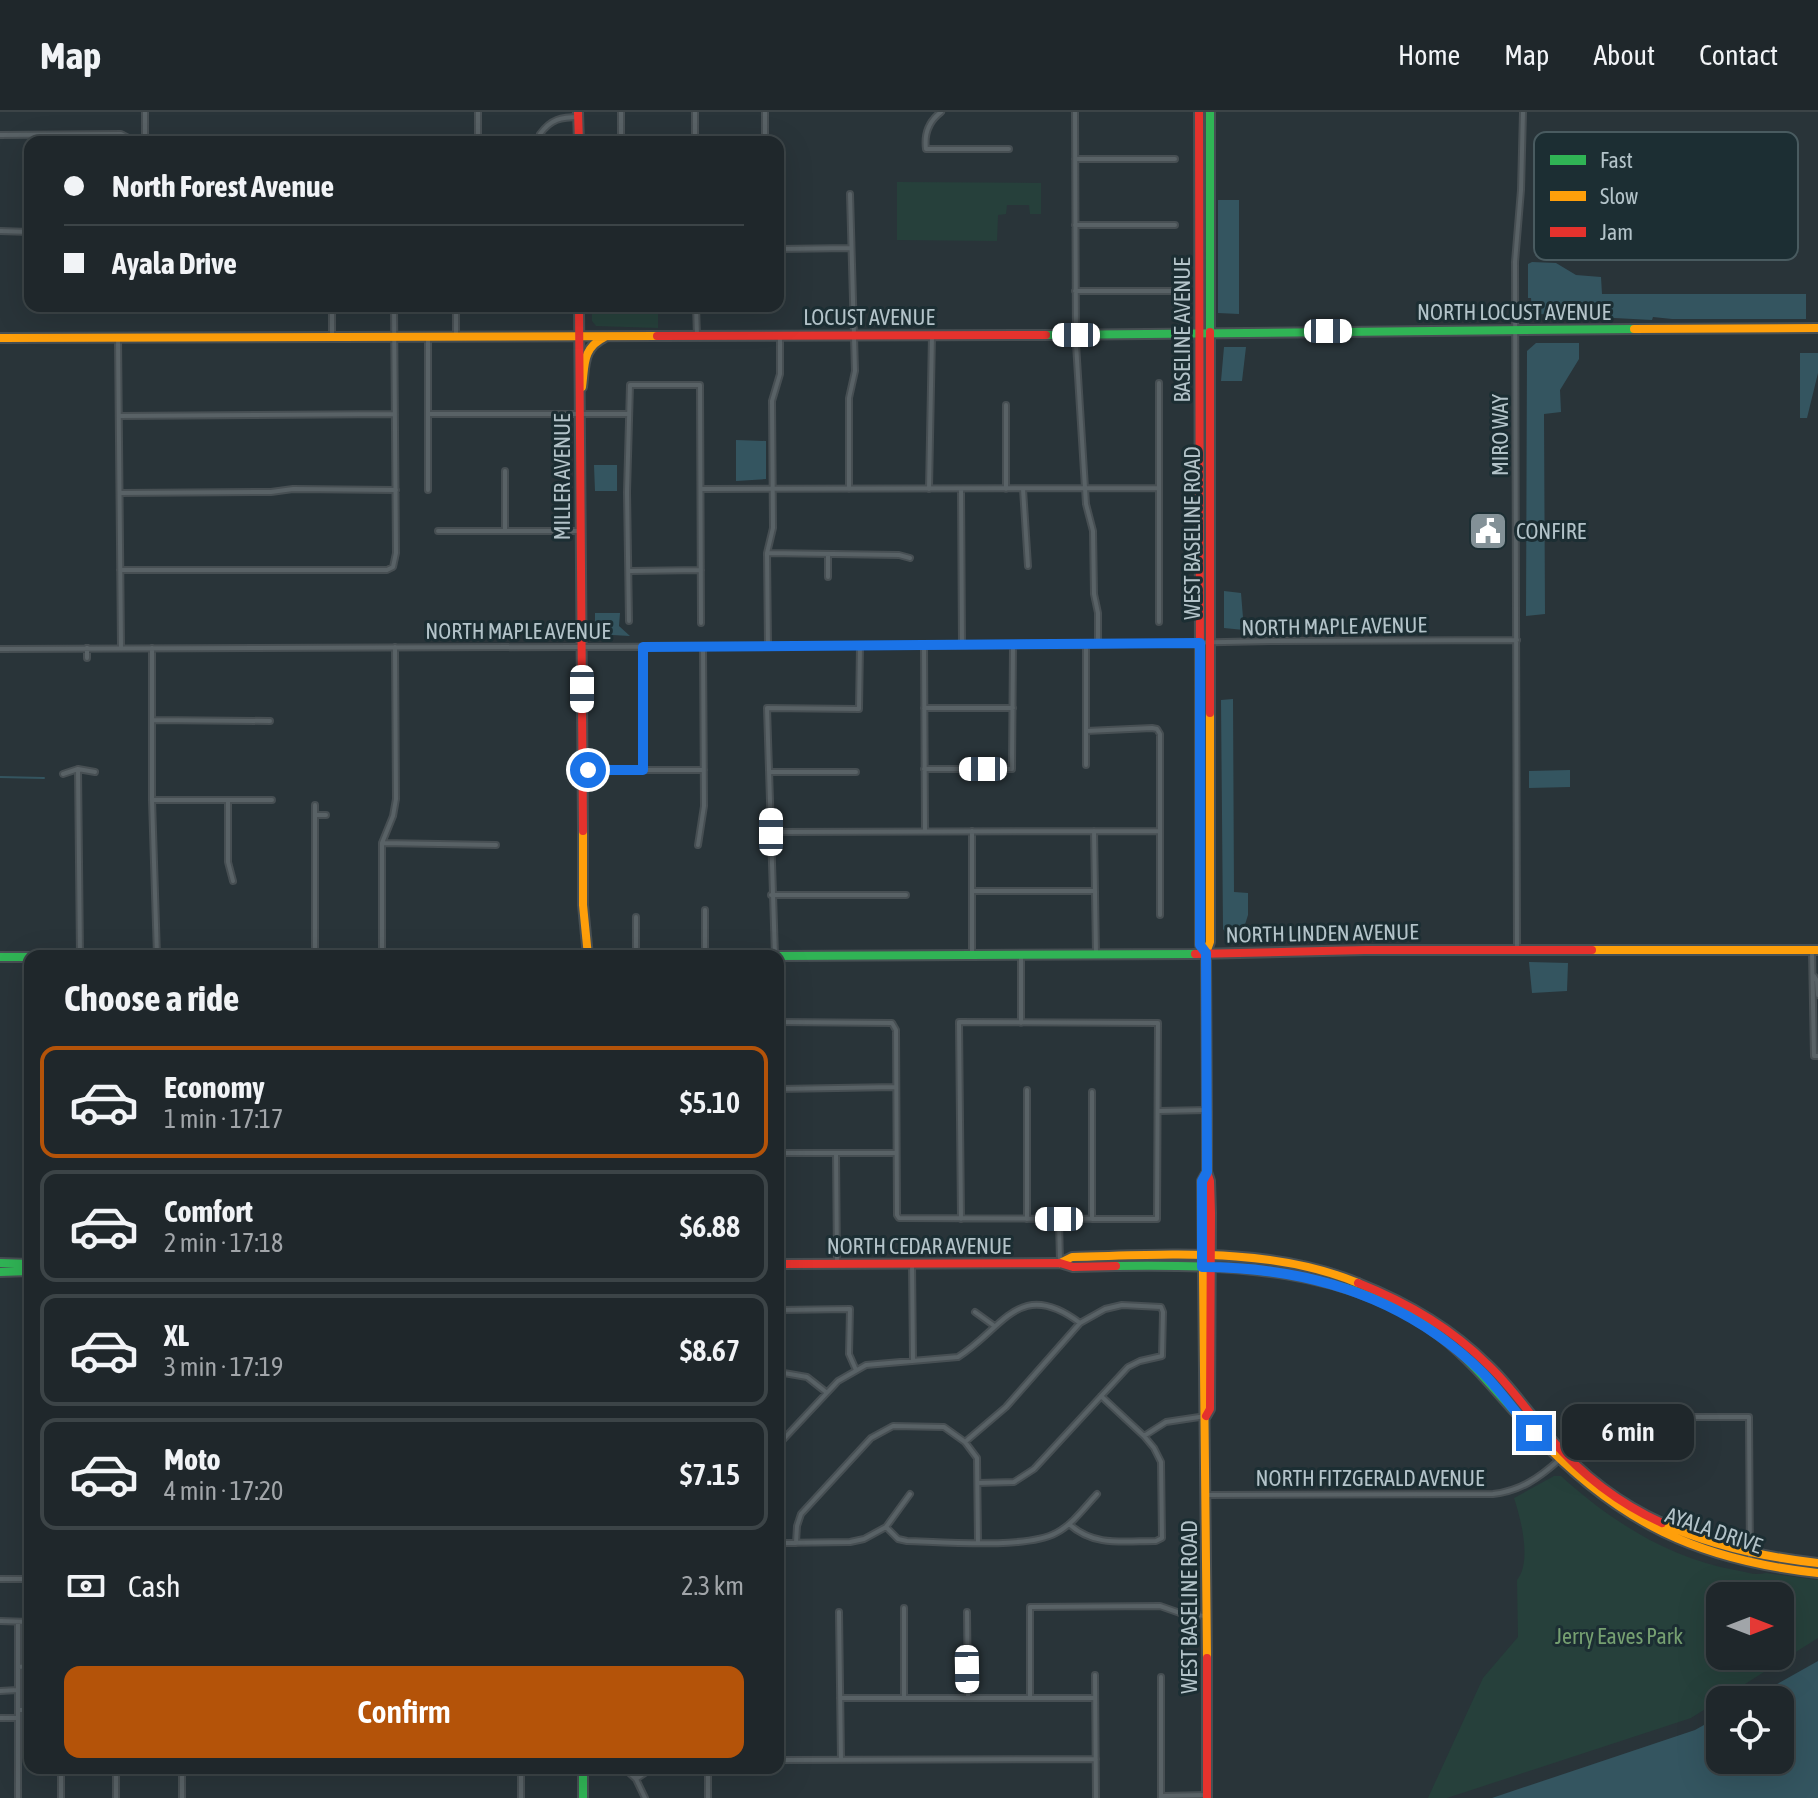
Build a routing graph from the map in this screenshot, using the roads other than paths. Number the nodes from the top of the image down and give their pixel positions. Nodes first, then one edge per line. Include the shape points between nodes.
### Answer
1 (145, 112) edge
2 (478, 112) edge
3 (621, 112) edge
4 (695, 112) edge
5 (765, 112) edge
6 (941, 112) edge
7 (1075, 112) edge
8 (1199, 112) edge
9 (1210, 112) edge
10 (1523, 112) edge
11 (578, 115) edge
12 (540, 134) dead end
13 (0, 135) edge
14 (125, 136) edge
15 (145, 136) edge
16 (478, 136) edge
17 (579, 136) edge
18 (621, 136) edge
19 (695, 136) edge
20 (765, 136) edge
21 (1009, 149) dead end
22 (1075, 159) junction
23 (1175, 159) dead end
24 (850, 194) dead end
25 (1075, 225) junction
26 (1175, 225) dead end
27 (0, 231) edge
28 (24, 232) edge
29 (851, 248) junction
30 (784, 249) edge
31 (1075, 291) junction
32 (1175, 291) dead end
33 (332, 312) edge
34 (394, 312) edge
35 (456, 312) edge
36 (579, 312) edge
37 (696, 312) edge
38 (1818, 328) edge
39 (1516, 331) junction
40 (1199, 334) junction
41 (1210, 334) junction
42 (854, 335) junction
43 (932, 335) junction
44 (1076, 335) junction
45 (428, 336) junction
46 (456, 336) junction
47 (579, 336) junction
48 (609, 336) junction
49 (697, 336) junction
50 (780, 336) junction
51 (332, 337) junction
52 (395, 337) junction
53 (0, 338) edge
54 (118, 338) junction
55 (1159, 383) dead end
56 (580, 398) junction
57 (1006, 405) dead end
58 (580, 413) junction
59 (395, 414) junction
60 (428, 414) junction
61 (629, 414) junction
62 (119, 416) junction
63 (505, 471) dead end
64 (1085, 488) junction
65 (1159, 488) junction
66 (701, 489) junction
67 (773, 489) junction
68 (849, 489) junction
69 (929, 489) junction
70 (961, 489) junction
71 (1006, 489) junction
72 (1023, 489) junction
73 (396, 490) junction
74 (428, 490) dead end
75 (120, 493) junction
76 (505, 530) junction
77 (438, 531) dead end
78 (581, 531) junction
79 (767, 553) junction
80 (828, 554) junction
81 (910, 558) dead end
82 (1028, 566) dead end
83 (120, 570) junction
84 (701, 570) junction
85 (630, 571) junction
86 (828, 577) dead end
87 (629, 621) dead end
88 (1159, 622) dead end
89 (701, 623) dead end
90 (1517, 640) junction
91 (1200, 643) junction
92 (1210, 643) junction
93 (962, 645) junction
94 (1013, 645) junction
95 (1086, 645) junction
96 (1098, 645) junction
97 (703, 646) junction
98 (768, 646) junction
99 (860, 646) junction
100 (924, 646) junction
101 (395, 647) junction
102 (581, 647) junction
103 (643, 647) junction
104 (87, 648) junction
105 (121, 648) junction
106 (152, 648) junction
107 (0, 649) edge
108 (111, 649) junction
109 (112, 657) dead end
110 (87, 658) dead end
111 (923, 708) junction
112 (1013, 708) junction
113 (152, 720) junction
114 (270, 721) dead end
115 (1086, 731) junction
116 (1086, 765) dead end
117 (78, 769) junction
118 (924, 769) junction
119 (582, 770) junction
120 (643, 770) junction
121 (704, 770) junction
122 (95, 772) dead end
123 (771, 772) junction
124 (856, 772) dead end
125 (63, 774) dead end
126 (152, 800) junction
127 (228, 800) junction
128 (272, 800) dead end
129 (315, 805) dead end
130 (315, 815) junction
131 (326, 815) dead end
132 (925, 831) junction
133 (972, 831) junction
134 (1094, 831) junction
135 (1159, 831) junction
136 (771, 832) junction
137 (382, 843) junction
138 (496, 845) dead end
139 (698, 845) dead end
140 (233, 881) dead end
141 (972, 891) junction
142 (1095, 891) junction
143 (771, 895) junction
144 (906, 895) dead end
145 (705, 910) dead end
146 (1160, 915) dead end
147 (636, 917) dead end
148 (80, 950) edge
149 (157, 950) edge
150 (315, 950) edge
151 (382, 950) edge
152 (587, 950) edge
153 (636, 950) edge
154 (705, 950) edge
155 (776, 950) edge
156 (1815, 950) edge
157 (1517, 951) junction
158 (1206, 953) junction
159 (972, 954) junction
160 (1021, 954) junction
161 (1096, 954) junction
162 (784, 956) edge
163 (0, 957) edge
164 (24, 957) edge
165 (1814, 976) junction
166 (1818, 995) edge
167 (1814, 1002) junction
168 (784, 1022) edge
169 (1021, 1023) junction
170 (1818, 1056) edge
171 (896, 1087) junction
172 (784, 1089) edge
173 (1027, 1090) dead end
174 (1092, 1092) dead end
175 (1207, 1110) junction
176 (1159, 1111) junction
177 (784, 1153) edge
178 (836, 1153) junction
179 (896, 1153) junction
180 (961, 1219) junction
181 (1027, 1219) junction
182 (1059, 1219) junction
183 (1092, 1219) junction
184 (1206, 1256) junction
185 (0, 1263) edge
186 (912, 1263) junction
187 (1060, 1263) junction
188 (24, 1264) edge
189 (784, 1264) edge
190 (837, 1264) junction
191 (1206, 1267) junction
192 (24, 1271) edge
193 (0, 1272) edge
194 (784, 1310) edge
195 (975, 1312) dead end
196 (1080, 1323) junction
197 (993, 1325) junction
198 (913, 1361) junction
199 (856, 1370) junction
200 (784, 1373) edge
201 (826, 1393) junction
202 (1100, 1396) junction
203 (1206, 1416) junction
204 (1144, 1436) junction
205 (784, 1438) edge
206 (965, 1442) junction
207 (1562, 1457) junction
208 (978, 1483) junction
209 (910, 1494) dead end
210 (1097, 1494) dead end
211 (1207, 1495) junction
212 (1069, 1524) junction
213 (886, 1527) junction
214 (978, 1542) junction
215 (784, 1543) edge
216 (796, 1543) junction
217 (1750, 1559) junction
218 (1818, 1563) edge
219 (1817, 1573) edge
220 (0, 1579) edge
221 (24, 1579) edge
222 (904, 1608) dead end
223 (839, 1612) dead end
224 (967, 1612) dead end
225 (1207, 1616) junction
226 (0, 1621) edge
227 (18, 1622) junction
228 (24, 1622) edge
229 (24, 1666) edge
230 (18, 1667) junction
231 (1095, 1675) dead end
232 (1161, 1677) dead end
233 (18, 1690) junction
234 (0, 1691) edge
235 (904, 1697) junction
236 (968, 1697) junction
237 (1030, 1697) junction
238 (840, 1698) junction
239 (1094, 1698) junction
240 (18, 1710) junction
241 (24, 1710) edge
242 (0, 1718) edge
243 (17, 1718) junction
244 (1096, 1759) junction
245 (784, 1760) edge
246 (841, 1760) junction
247 (61, 1774) edge
248 (116, 1774) edge
249 (182, 1774) edge
250 (521, 1774) edge
251 (583, 1774) edge
252 (631, 1774) edge
253 (643, 1774) edge
254 (708, 1774) edge
255 (636, 1779) junction
256 (1161, 1797) edge
257 (1207, 1797) edge
258 (18, 1798) edge
259 (61, 1798) edge
260 (116, 1798) edge
261 (182, 1798) edge
262 (521, 1798) edge
263 (583, 1798) edge
264 (645, 1798) edge
265 (708, 1798) edge
266 (1096, 1798) edge

1 - 15 street
2 - 16 street
3 - 18 street
4 - 19 street
5 - 20 street
6 - 21 street via 927,128 926,149
7 - 22 street
8 - 40 main road, BASELINE AVENUE
9 - 41 main road, WEST BASELINE ROAD
10 - 39 street, MIRO WAY
11 - 12 street via 555,119
11 - 17 main road
13 - 14 street
22 - 23 street
22 - 25 street
24 - 29 street
25 - 26 street
25 - 31 street
27 - 28 street
29 - 30 street
29 - 42 street
31 - 32 street
31 - 44 street
33 - 51 street
34 - 52 street
35 - 46 street
36 - 47 main road, MILLER AVENUE
37 - 49 street
38 - 39 main road, NORTH LOCUST AVENUE
39 - 41 main road, NORTH LOCUST AVENUE
39 - 90 street, MIRO WAY
40 - 41 main road, LOCUST AVENUE
40 - 44 main road, LOCUST AVENUE
40 - 91 main road, BASELINE AVENUE
41 - 92 main road, WEST BASELINE ROAD
42 - 43 main road, LOCUST AVENUE
42 - 50 main road, LOCUST AVENUE
42 - 68 street
43 - 44 main road, LOCUST AVENUE
43 - 69 street
44 - 64 street
45 - 46 main road, LOCUST AVENUE
45 - 52 main road, LOCUST AVENUE
45 - 60 street
46 - 47 main road, LOCUST AVENUE
47 - 48 main road, LOCUST AVENUE
47 - 56 main road, MILLER AVENUE
48 - 49 main road, LOCUST AVENUE
48 - 56 main road via 586,349
49 - 50 main road, LOCUST AVENUE
50 - 67 street via 780,374 773,396
51 - 52 main road, LOCUST AVENUE
51 - 54 main road, LOCUST AVENUE
52 - 59 street
53 - 54 main road, LOCUST AVENUE
54 - 62 street
55 - 65 street
56 - 58 main road, MILLER AVENUE
57 - 71 street
58 - 60 street
58 - 61 street
58 - 78 main road, MILLER AVENUE
59 - 62 street
59 - 73 street
60 - 74 street
61 - 66 street via 630,385 700,385
61 - 85 street
62 - 75 street
63 - 76 street
64 - 65 street
64 - 72 street
64 - 96 street via 1093,531
65 - 88 street
66 - 67 street
66 - 84 street
67 - 68 street
67 - 79 street
68 - 69 street
69 - 70 street
70 - 71 street
70 - 93 street
71 - 72 street
72 - 82 street
73 - 75 street
73 - 83 street via 396,560 387,570
75 - 83 street
76 - 77 street
76 - 78 street
78 - 102 main road, MILLER AVENUE
79 - 80 street
79 - 98 street
80 - 81 street
80 - 86 street
83 - 105 street
84 - 85 street
84 - 89 street
85 - 87 street
90 - 92 street, NORTH MAPLE AVENUE
90 - 157 street, MIRO WAY
91 - 92 street, NORTH MAPLE AVENUE
91 - 96 street, NORTH MAPLE AVENUE
91 - 158 main road, WEST BASELINE ROAD via 1200,945
92 - 158 main road, WEST BASELINE ROAD
93 - 94 street, NORTH MAPLE AVENUE
93 - 100 street, NORTH MAPLE AVENUE
94 - 95 street, NORTH MAPLE AVENUE
94 - 112 street
95 - 96 street, NORTH MAPLE AVENUE
95 - 115 street
97 - 98 street, NORTH MAPLE AVENUE
97 - 103 street, NORTH MAPLE AVENUE
97 - 121 street
98 - 99 street, NORTH MAPLE AVENUE
99 - 100 street, NORTH MAPLE AVENUE
99 - 123 street via 859,709 767,708
100 - 111 street
101 - 102 street, NORTH MAPLE AVENUE
101 - 106 street, NORTH MAPLE AVENUE
101 - 137 street via 396,799
102 - 103 street, NORTH MAPLE AVENUE
102 - 119 main road, MILLER AVENUE
103 - 120 street
104 - 107 street, NORTH MAPLE AVENUE
104 - 108 street, NORTH MAPLE AVENUE
104 - 110 street
105 - 106 street, NORTH MAPLE AVENUE
105 - 108 street, NORTH MAPLE AVENUE
106 - 113 street
108 - 109 street
111 - 112 street
111 - 118 street
112 - 118 street via 1012,769
113 - 114 street
113 - 126 street
115 - 116 street
115 - 135 street via 1159,731
117 - 122 street
117 - 125 street
117 - 148 street
118 - 132 street
119 - 120 street
119 - 152 main road, MILLER AVENUE
120 - 121 street
121 - 139 street
123 - 124 street
123 - 136 street
126 - 127 street
126 - 149 street
127 - 128 street
127 - 140 street
129 - 130 street
130 - 131 street
130 - 150 street
132 - 133 street
132 - 136 street
133 - 134 street
133 - 141 street
134 - 135 street
134 - 142 street
135 - 146 street
136 - 143 street
137 - 138 street
137 - 151 street
141 - 142 street
141 - 159 street
142 - 161 street
143 - 144 street
143 - 155 street
145 - 154 street
147 - 153 street
156 - 157 main road, NORTH LINDEN AVENUE
156 - 165 street
157 - 158 main road, NORTH LINDEN AVENUE
158 - 161 main road, NORTH LINDEN AVENUE
158 - 175 main road, WEST BASELINE ROAD
159 - 160 main road, NORTH LINDEN AVENUE
159 - 162 main road, NORTH LINDEN AVENUE
160 - 161 main road, NORTH LINDEN AVENUE
160 - 169 street
163 - 164 main road
165 - 166 street
165 - 167 street
166 - 167 street
167 - 170 street
168 - 171 street via 892,1023
169 - 176 street via 1158,1023
169 - 180 street via 959,1022
171 - 172 street
171 - 179 street
173 - 181 street
174 - 183 street
175 - 176 street
175 - 184 main road, WEST BASELINE ROAD
176 - 183 street via 1157,1219
177 - 178 street
178 - 179 street
178 - 190 street
179 - 180 street via 899,1218
180 - 181 street
181 - 182 street
182 - 183 street
182 - 187 street
184 - 187 main road, NORTH CEDAR AVENUE via 1072,1257
184 - 191 main road, WEST BASELINE ROAD
184 - 207 main road, AYALA DRIVE via 1313,1267 1417,1310 1491,1367
185 - 188 main road
186 - 187 main road, NORTH CEDAR AVENUE
186 - 190 main road, NORTH CEDAR AVENUE
186 - 198 street
187 - 191 main road, NORTH CEDAR AVENUE
189 - 190 main road, NORTH CEDAR AVENUE
191 - 203 main road, WEST BASELINE ROAD
191 - 207 main road, AYALA DRIVE via 1274,1271 1324,1281 1411,1316 1483,1373
192 - 193 main road
194 - 199 street via 850,1309 849,1354
195 - 197 street
196 - 197 street via 1066,1313 1026,1306
196 - 202 street via 1122,1305 1161,1307 1163,1312 1162,1356 1128,1367
196 - 206 street via 1006,1407
197 - 198 street via 958,1357
198 - 199 street
199 - 201 street
200 - 201 street via 807,1377
201 - 205 street
202 - 204 street
202 - 208 street via 1034,1469 1014,1482
203 - 204 street via 1166,1422
203 - 211 main road, WEST BASELINE ROAD
204 - 212 street via 1161,1462 1162,1538 1093,1540
206 - 208 street via 977,1458
206 - 216 street via 944,1427 893,1426 871,1438 801,1514
207 - 211 street, NORTH FITZGERALD AVENUE via 1529,1483 1493,1494
207 - 217 main road, AYALA DRIVE via 1662,1524
207 - 217 street, NORTH FITZGERALD AVENUE via 1594,1431 1635,1417 1749,1417
208 - 214 street
209 - 213 street
210 - 212 street
211 - 225 main road, WEST BASELINE ROAD
212 - 214 street via 1030,1541
213 - 214 street via 907,1541
213 - 216 street via 850,1542
215 - 216 street
217 - 218 main road
217 - 219 main road, AYALA DRIVE
220 - 221 street
222 - 235 street
223 - 238 street
224 - 236 street
225 - 237 street via 1160,1606 1030,1607
225 - 257 main road, WEST BASELINE ROAD
226 - 227 street
227 - 228 street
227 - 230 street
229 - 230 street
230 - 233 street
231 - 239 street
232 - 256 street
233 - 234 street
233 - 240 street
235 - 236 street
235 - 238 street
236 - 237 street
237 - 239 street
238 - 246 street
239 - 244 street
240 - 241 street
240 - 243 street
242 - 243 street
243 - 258 street
244 - 246 street
244 - 266 street
245 - 246 street
247 - 259 street
248 - 260 street
249 - 261 street
250 - 262 street
251 - 263 main road
252 - 255 street
253 - 255 street
254 - 265 street
255 - 264 street
256 - 257 street

